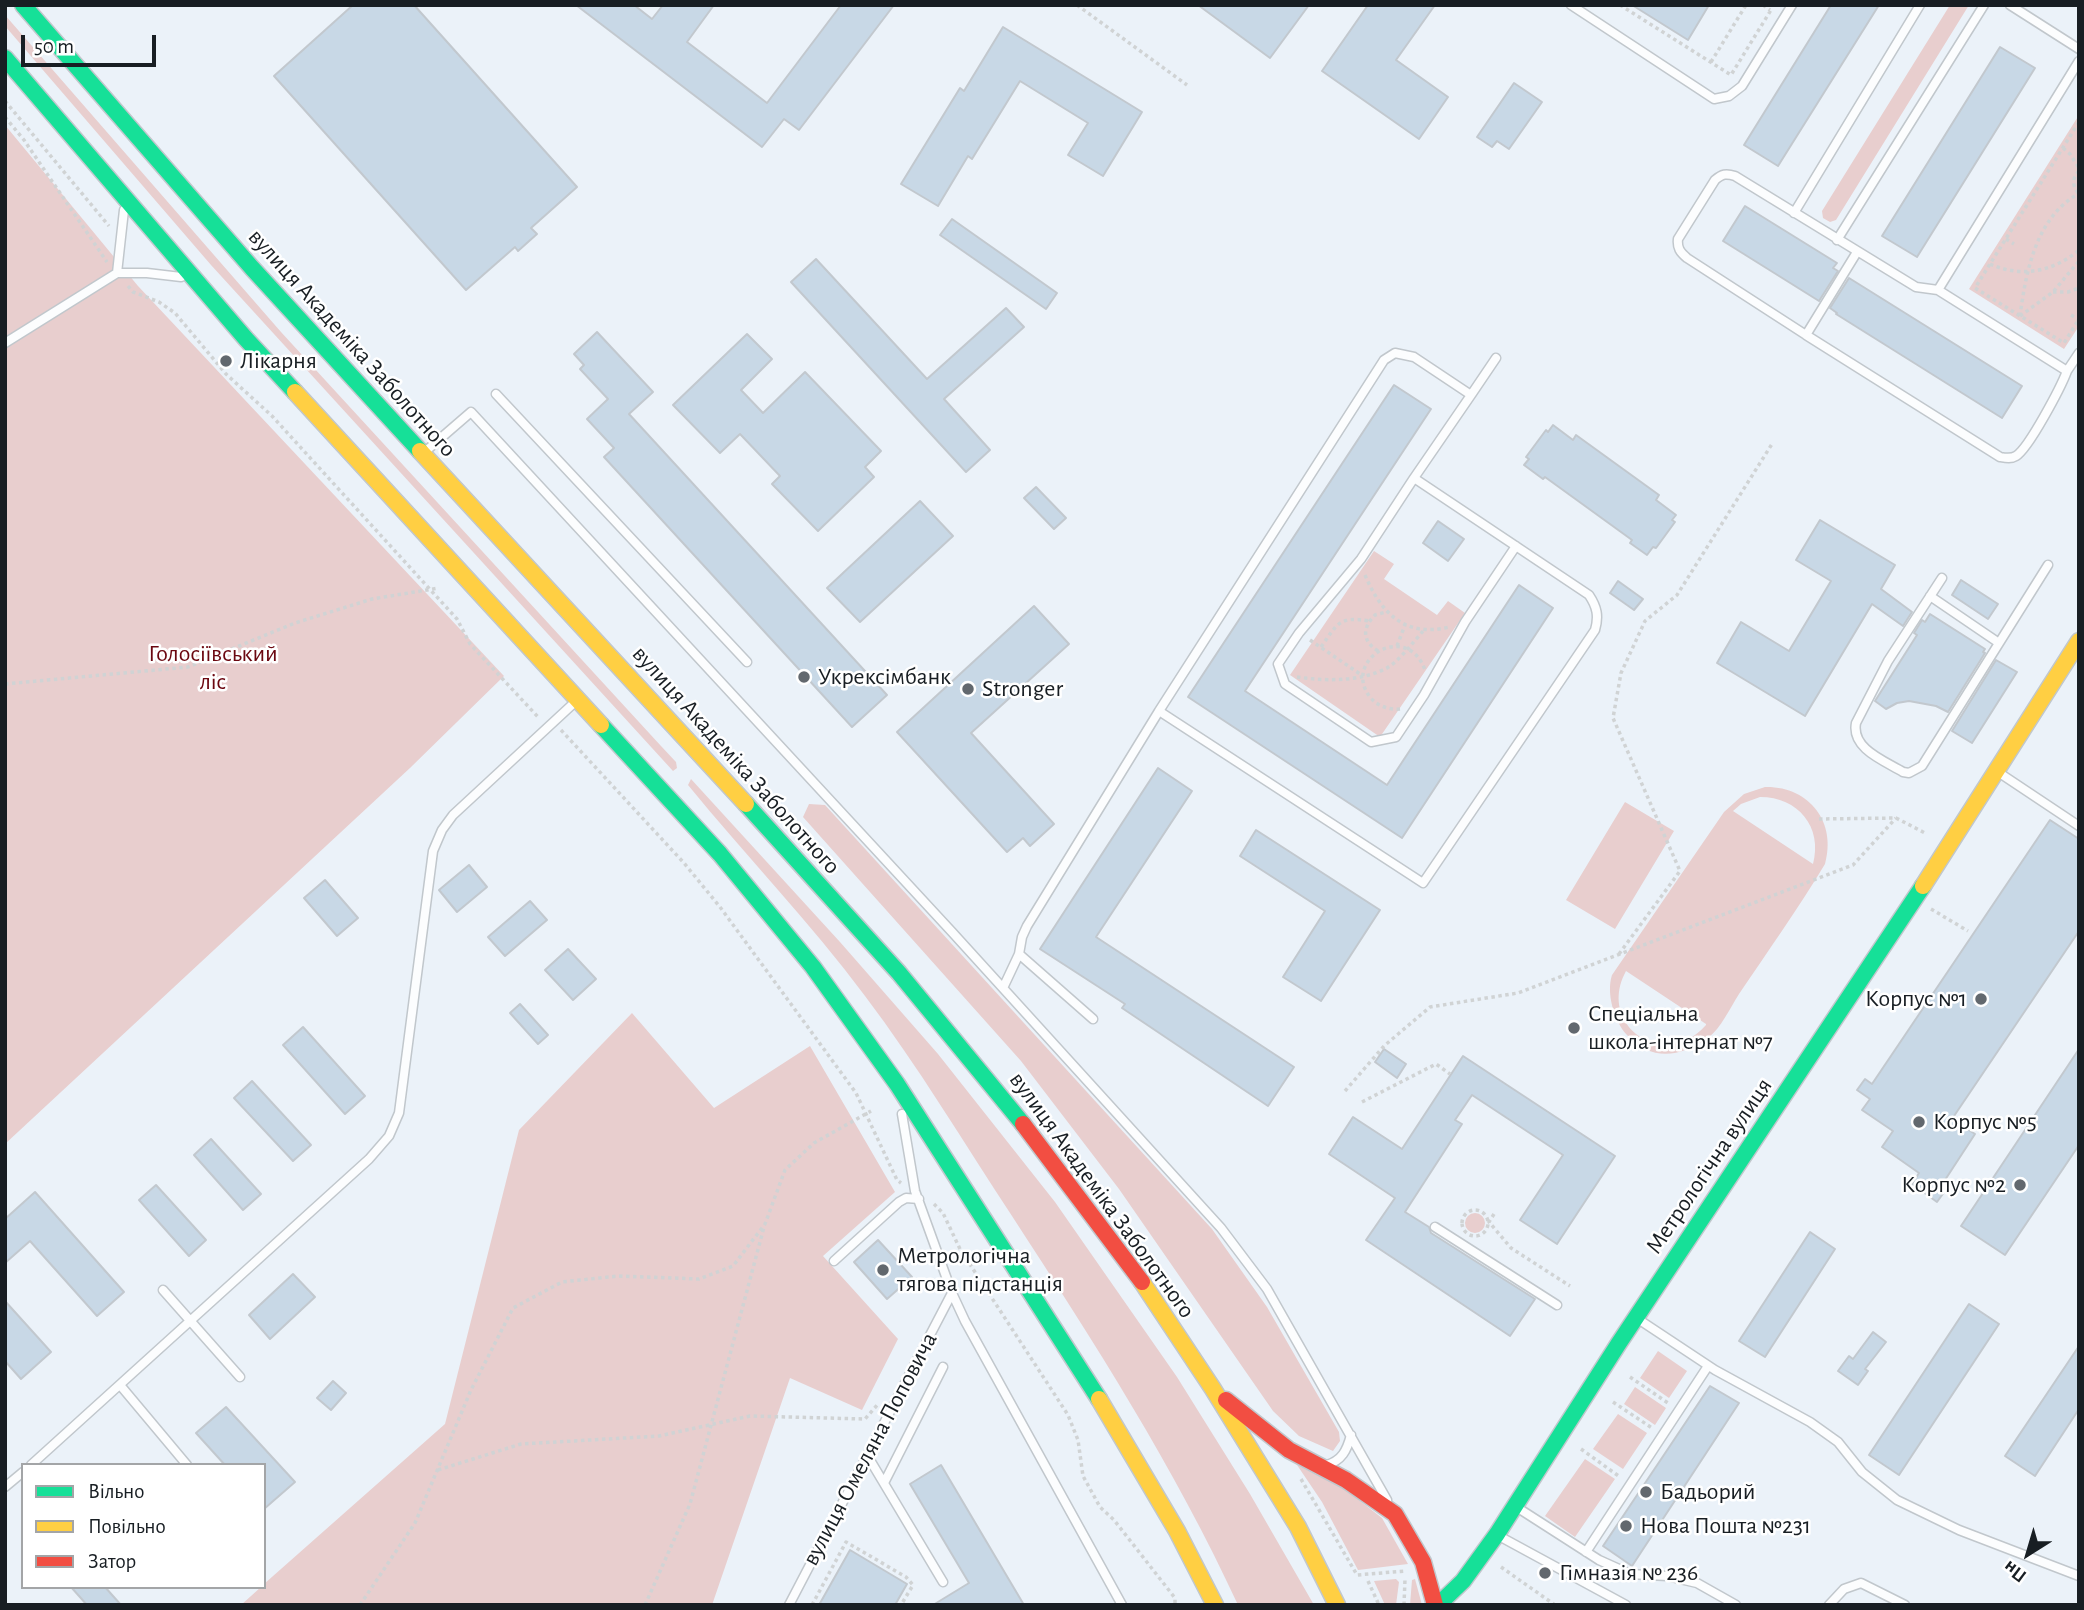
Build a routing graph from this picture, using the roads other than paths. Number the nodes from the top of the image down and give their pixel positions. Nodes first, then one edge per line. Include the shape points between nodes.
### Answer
1 (23, 5) edge
2 (1571, 5) edge
3 (1792, 5) edge
4 (1920, 5) edge
5 (1984, 5) edge
6 (2010, 5) edge
7 (2079, 49) edge
8 (5, 58) edge
9 (2079, 61) edge
10 (124, 195) junction
11 (1794, 213) junction
12 (1837, 240) junction
13 (1857, 251) junction
14 (117, 273) junction
15 (196, 281) junction
16 (1938, 290) junction
17 (1806, 335) junction
18 (5, 343) edge
19 (2079, 353) edge
20 (1496, 358) dead end
21 (2067, 371) junction
22 (496, 394) dead end
23 (1471, 395) junction
24 (422, 454) junction
25 (1415, 478) junction
26 (1516, 546) junction
27 (2048, 565) dead end
28 (1942, 578) dead end
29 (1930, 596) junction
30 (2079, 641) edge
31 (1999, 643) junction
32 (747, 662) dead end
33 (579, 698) junction
34 (1159, 711) junction
35 (1996, 771) junction
36 (2079, 826) edge
37 (1019, 954) junction
38 (1003, 988) junction
39 (1093, 1019) dead end
40 (897, 1084) junction
41 (917, 1195) junction
42 (1435, 1227) dead end
43 (834, 1261) dead end
44 (163, 1290) dead end
45 (952, 1293) junction
46 (1557, 1305) dead end
47 (1636, 1318) junction
48 (190, 1321) junction
49 (1708, 1366) junction
50 (943, 1367) dead end
51 (240, 1377) dead end
52 (120, 1385) junction
53 (1213, 1389) junction
54 (1351, 1435) junction
55 (867, 1455) junction
56 (33, 1463) edge
57 (185, 1463) edge
58 (1320, 1467) junction
59 (21, 1474) edge
60 (884, 1483) junction
61 (5, 1487) edge
62 (1515, 1506) junction
63 (1395, 1514) junction
64 (1497, 1534) junction
65 (1586, 1552) junction
66 (2079, 1576) edge
67 (943, 1581) dead end
68 (789, 1605) edge
69 (1122, 1605) edge
70 (1215, 1605) edge
71 (1337, 1605) edge
72 (1437, 1605) edge
73 (1626, 1605) edge
74 (1736, 1605) edge
75 (1829, 1605) edge
76 (1905, 1605) edge

1 - 24 main road, вулиця Академіка Заболотного via 252,268
2 - 3 lane via 1714,99 1730,96 1742,86
4 - 11 lane
5 - 12 lane
6 - 7 lane
8 - 10 main road
9 - 16 lane
10 - 14 lane
10 - 15 main road
11 - 12 lane
11 - 17 lane via 1728,173 1715,180 1677,245 1687,258
12 - 13 lane
13 - 16 lane via 1916,287
13 - 17 lane
14 - 15 lane
14 - 18 lane
15 - 33 main road
16 - 21 lane
17 - 21 lane via 2000,457 2020,453 2059,393
19 - 21 lane
20 - 23 lane
22 - 32 lane
23 - 25 lane
23 - 34 lane via 1414,357 1395,353 1384,360
24 - 38 lane via 471,412
24 - 53 main road, вулиця Академіка Заболотного via 899,973 1038,1142 1129,1263
25 - 26 lane
25 - 26 lane via 1361,559 1278,664 1285,684 1371,742 1396,737
26 - 34 lane via 1589,595 1596,606 1595,630 1423,883
27 - 31 lane
28 - 29 lane
29 - 31 lane
29 - 31 lane via 1888,661 1856,723 1860,745 1903,772 1917,771
30 - 35 main road, Метрологічна вулиця
33 - 40 main road via 772,916
33 - 48 lane via 453,815 438,839 399,1113 389,1136
34 - 37 lane via 1027,926
35 - 36 lane
35 - 47 main road, Метрологічна вулиця
37 - 38 lane
37 - 39 lane
38 - 54 lane via 1221,1228 1267,1289
40 - 41 lane
40 - 70 main road via 1084,1373
41 - 43 lane via 900,1202
41 - 45 lane
42 - 46 lane
44 - 48 lane
45 - 55 lane, вулиця Омеляна Поповича
45 - 69 lane
47 - 49 lane
47 - 62 main road, Метрологічна вулиця
48 - 51 lane
48 - 52 lane
49 - 65 lane
49 - 66 lane via 1810,1422 1838,1442 1862,1472 1897,1500 1959,1530
50 - 60 lane
52 - 56 lane
52 - 57 lane
53 - 58 main road, Метрологічна вулиця via 1273,1440
53 - 71 main road, вулиця Академіка Заболотного via 1298,1527
54 - 58 lane via 1341,1459
54 - 63 lane
55 - 60 lane
55 - 68 lane, вулиця Омеляна Поповича
58 - 63 main road, Метрологічна вулиця
59 - 61 lane
60 - 67 lane
62 - 64 main road, Метрологічна вулиця
62 - 65 lane
63 - 72 main road, Метрологічна вулиця via 1423,1562
64 - 72 main road, Метрологічна вулиця via 1463,1581
64 - 73 lane
65 - 74 lane via 1630,1574 1697,1583
75 - 76 lane via 1844,1590 1861,1583

